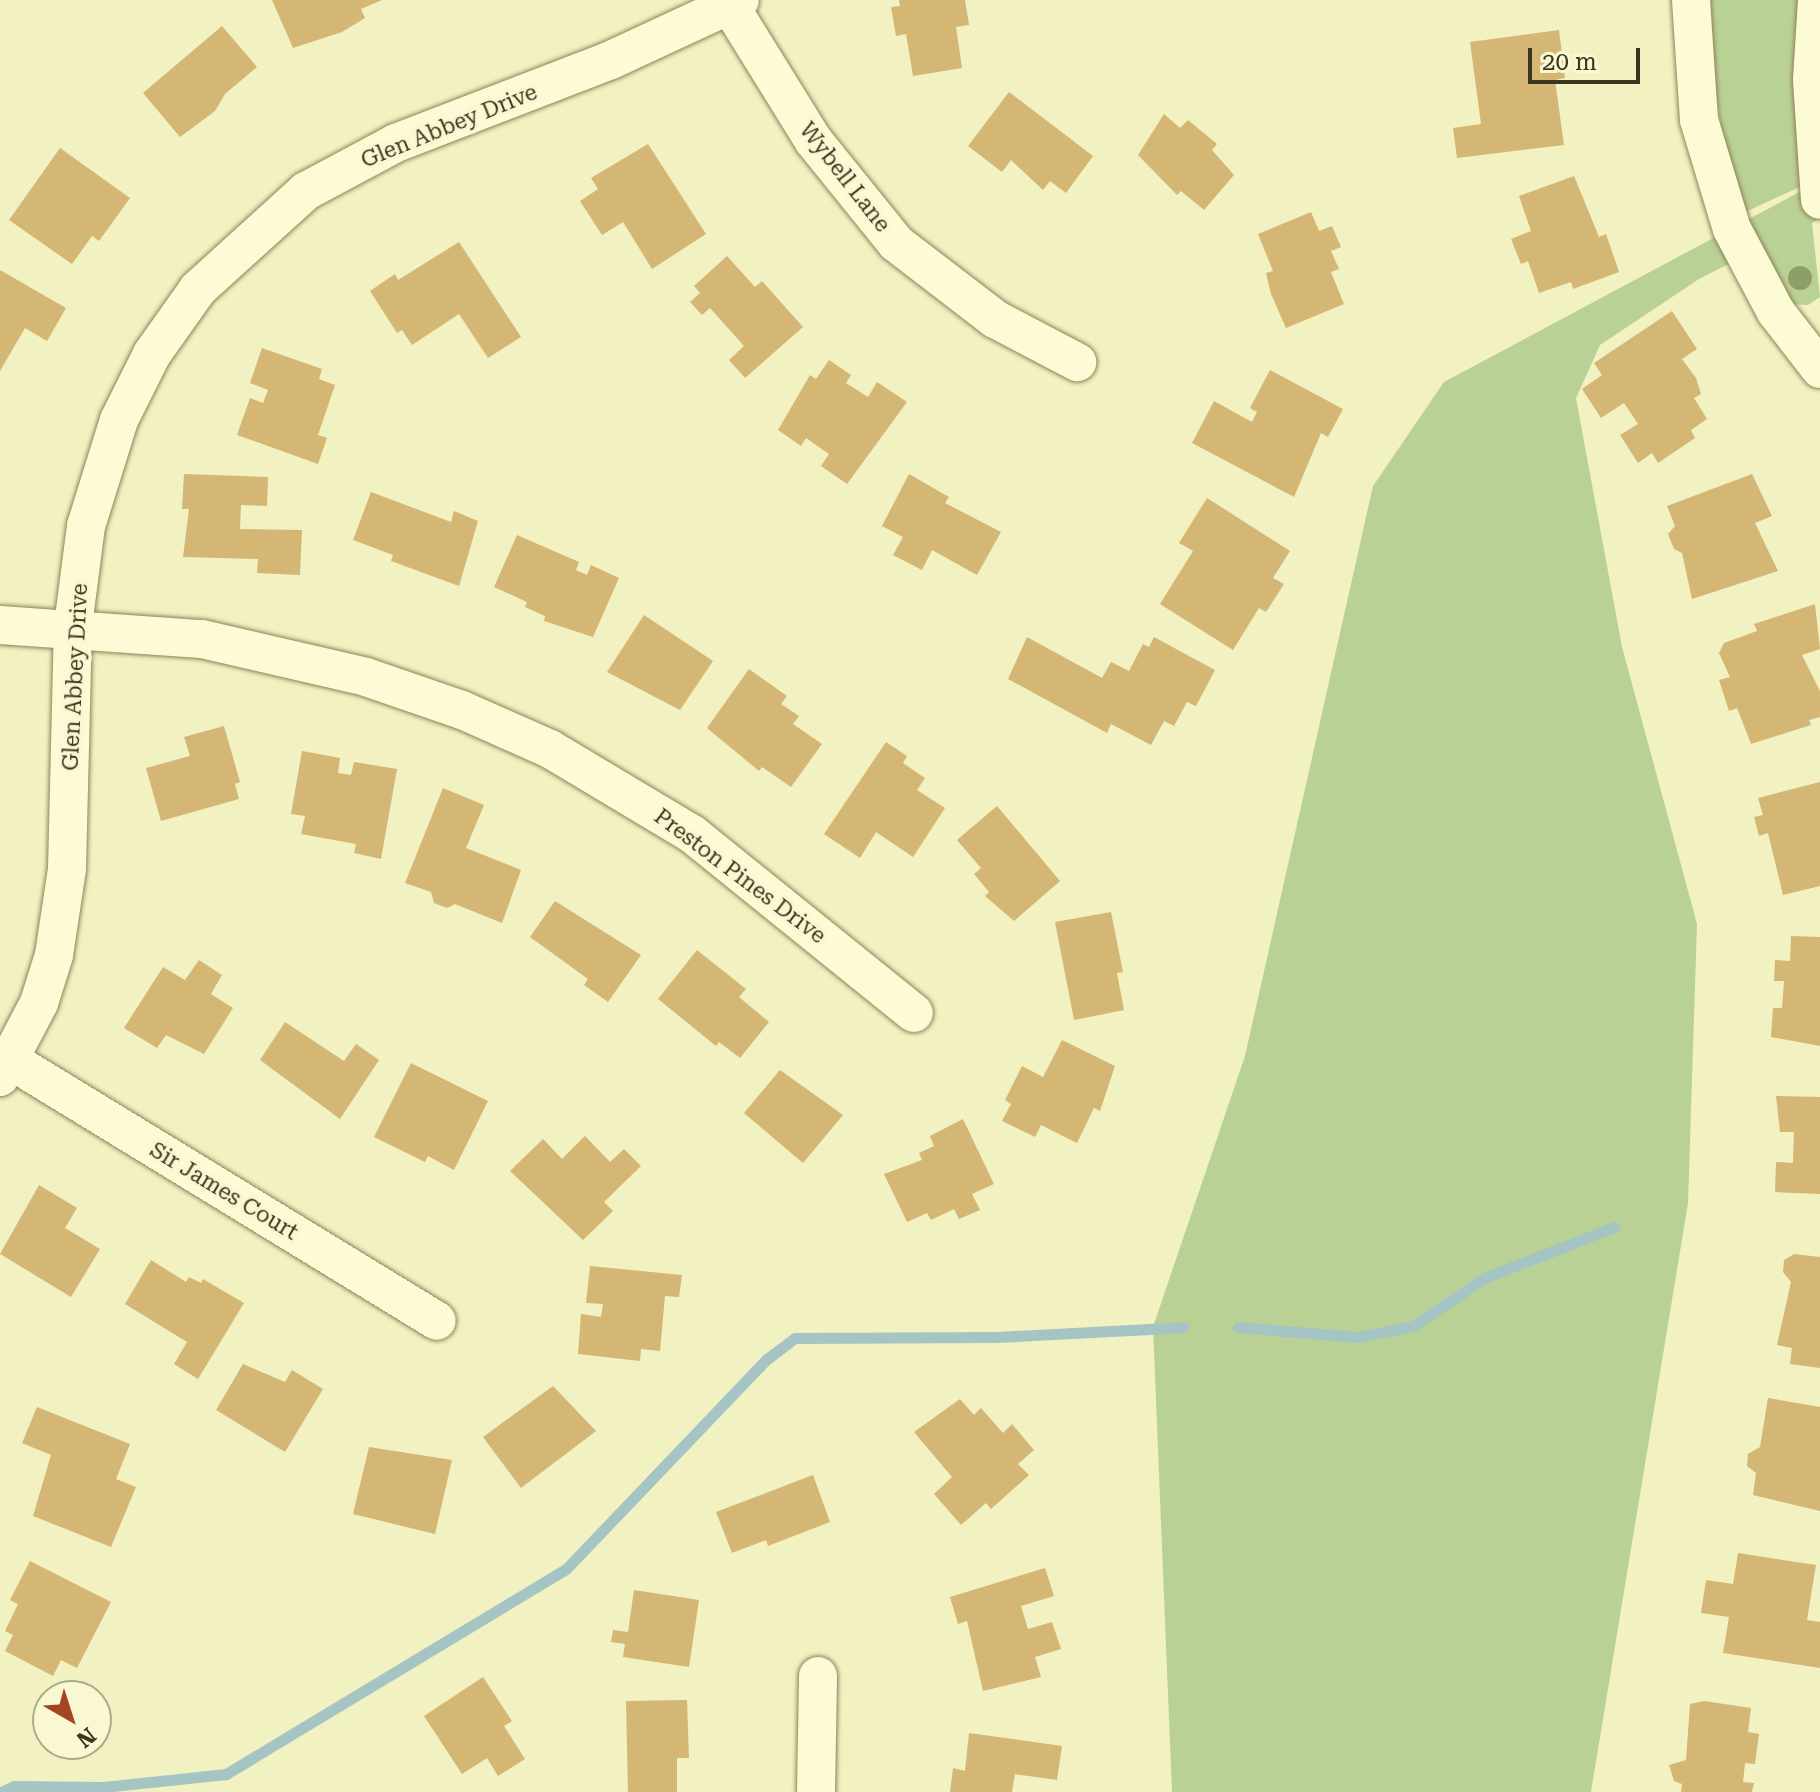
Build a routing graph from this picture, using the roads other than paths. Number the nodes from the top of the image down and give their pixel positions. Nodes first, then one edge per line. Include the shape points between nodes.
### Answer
1 (1691, 0) edge
2 (1817, 0) edge
3 (735, 3) edge
4 (1820, 200) edge
5 (1077, 362) dead end
6 (1820, 369) edge
7 (0, 625) edge
8 (73, 626) junction
9 (914, 1013) dead end
10 (5, 1069) edge
11 (437, 1321) dead end
12 (818, 1676) dead end
13 (816, 1792) edge

1 - 6 street via 1699,120 1732,229 1776,312
2 - 4 street via 1812,80
3 - 5 street, Wybell Lane via 813,140 896,243 995,319
3 - 8 street, Glen Abbey Drive via 611,60 396,143 306,191 249,238 198,289 152,354 119,420 86,526
7 - 8 street, Preston Pines Drive
8 - 9 street, Preston Pines Drive via 202,639 284,655 462,710 550,749 692,834
8 - 10 street, Glen Abbey Drive via 67,869 54,955 39,1003
10 - 11 street, Sir James Court
12 - 13 street

